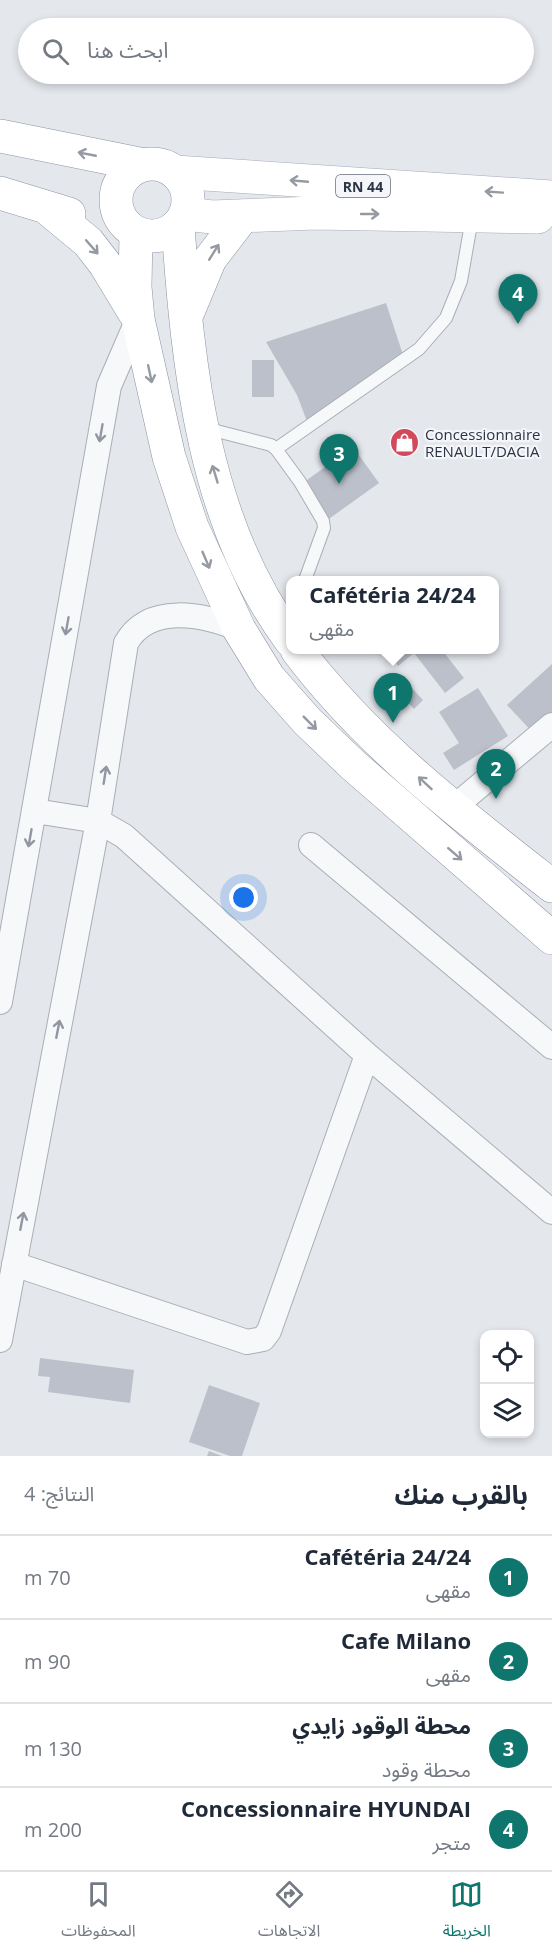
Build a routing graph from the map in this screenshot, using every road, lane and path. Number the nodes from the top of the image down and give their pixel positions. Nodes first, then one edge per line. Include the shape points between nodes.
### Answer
1 (0, 136) edge
2 (160, 169) junction
3 (0, 193) edge
4 (552, 197) edge
5 (48, 209) junction
6 (472, 215) junction
7 (243, 216) junction
8 (552, 219) edge
9 (182, 220) junction
10 (130, 228) junction
11 (138, 319) junction
12 (185, 326) junction
13 (200, 427) junction
14 (276, 449) junction
15 (307, 576) edge
16 (239, 629) junction
17 (286, 630) edge
18 (303, 654) edge
19 (552, 725) edge
20 (453, 808) junction
21 (34, 811) junction
22 (98, 821) junction
23 (311, 845) dead end
24 (552, 886) edge
25 (552, 938) edge
26 (0, 1002) edge
27 (552, 1047) edge
28 (367, 1056) junction
29 (552, 1212) edge
30 (14, 1264) junction
31 (0, 1340) edge

2 -> 1 main road, RN 44
4 -> 2 main road, RN 44
2 - 9 main road via 187,192
2 - 10 main road via 133,170 117,188 115,201
3 - 5 main road
5 - 10 main road
5 -> 11 main road via 88,242
7 -> 6 main road
6 - 8 main road
6 - 14 lane via 461,281 446,318 419,349
7 - 9 main road
12 -> 7 main road via 210,259
9 - 10 main road via 158,236
9 - 12 main road
10 - 11 main road
11 -> 16 main road via 172,467 192,527
11 -> 21 street via 109,386
12 - 13 main road
13 - 14 lane
17 -> 13 main road via 251,575 232,530
14 - 15 lane via 323,521 322,535
22 -> 16 street via 126,643 133,631 144,622 176,616 208,619
16 -> 25 main road via 269,678 308,721
20 -> 18 main road via 336,700
19 - 20 street
20 - 24 main road
21 - 22 street
21 -> 26 street
22 - 28 street via 136,846
30 -> 22 street
23 - 27 street
28 - 29 street
28 - 30 street via 263,1339 247,1342
30 - 31 street

